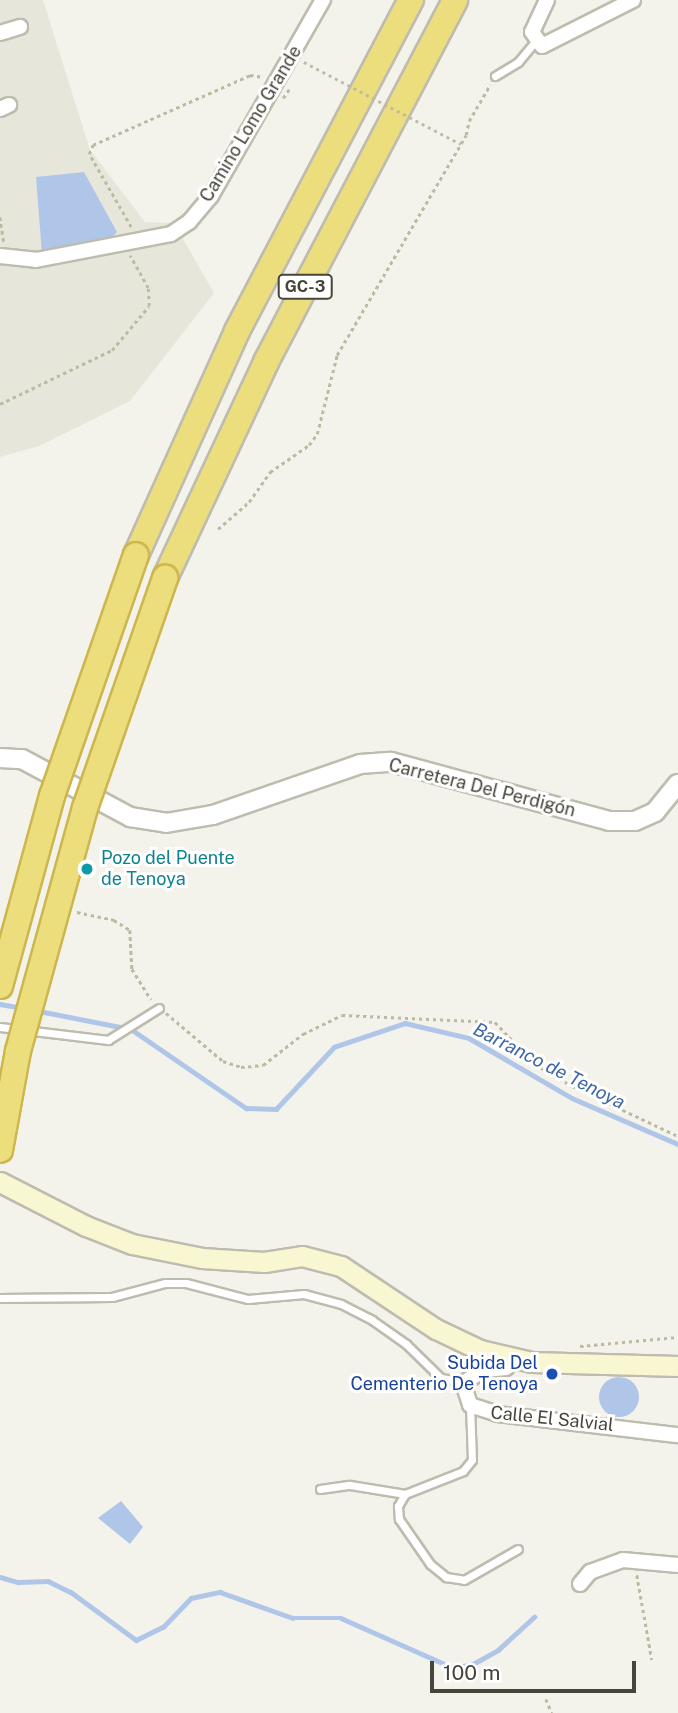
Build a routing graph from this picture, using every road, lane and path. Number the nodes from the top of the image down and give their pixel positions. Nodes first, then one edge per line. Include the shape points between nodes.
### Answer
1 (323, 0) edge
2 (411, 0) edge
3 (455, 0) edge
4 (547, 0) edge
5 (633, 0) edge
6 (20, 27) dead end
7 (0, 33) edge
8 (535, 42) junction
9 (304, 62) dead end
10 (495, 76) joint
11 (276, 83) junction
12 (461, 144) junction
13 (0, 217) edge
14 (129, 242) junction
15 (3, 256) edge
16 (0, 404) edge
17 (218, 529) dead end
18 (0, 758) edge
19 (678, 784) edge
20 (73, 911) dead end
21 (0, 986) edge
22 (159, 1008) junction
23 (0, 1027) edge
24 (678, 1136) edge
25 (0, 1150) edge
26 (0, 1182) edge
27 (0, 1298) edge
28 (678, 1337) edge
29 (566, 1347) dead end
30 (515, 1359) junction
31 (678, 1366) edge
32 (463, 1382) junction
33 (470, 1405) junction
34 (678, 1435) edge
35 (320, 1489) dead end
36 (405, 1494) junction
37 (519, 1549) dead end
38 (635, 1565) junction
39 (678, 1565) edge
40 (580, 1584) dead end
41 (652, 1660) dead end
42 (546, 1699) dead end
43 (552, 1713) edge

1 - 11 street, Camino Lomo Grande
2 - 21 highway, GC-3, bridge via 237,331 136,555 52,796
3 - 25 highway, GC-3, bridge via 265,362 165,578 85,808 18,1051
4 - 8 street via 531,32
5 - 8 street via 558,42 542,46
6 - 7 street
8 - 10 lane via 518,62
9 - 12 path, bridge
10 - 12 path
11 - 14 street, Camino Lomo Grande via 211,196 190,222 171,234
11 - 14 path via 250,75 93,145 89,154
12 - 17 path via 337,355 317,434 309,445 270,472 248,502
13 - 15 path
14 - 15 street, Camino Lomo Grande via 36,260
14 - 16 path via 148,288 149,306 112,351
18 - 19 street, Carretera Del Perdigón via 22,759 130,817 166,824 212,815 360,764 391,762 609,821 635,821 655,812
20 - 22 path via 114,920 130,930 132,969
22 - 23 lane via 108,1040
22 - 24 path via 223,1060 241,1067 262,1065 303,1034 342,1015 495,1022 544,1069
26 - 30 main road via 132,1244 202,1258 264,1262 302,1256 341,1266 436,1329 480,1350
27 - 32 lane via 112,1297 165,1283 186,1283 248,1299 304,1294 341,1304 372,1320 406,1344 441,1378
28 - 29 path
30 - 31 main road via 596,1367
30 - 32 street via 506,1368 484,1370
32 - 33 street, Calle El Salvial
33 - 34 street, Calle El Salvial via 489,1413
33 - 36 lane via 472,1460 463,1471
35 - 36 lane via 350,1485
36 - 37 lane via 398,1506 399,1519 430,1564 446,1577 464,1580
38 - 39 street
38 - 40 street via 623,1560 590,1572
38 - 41 path
42 - 43 path

